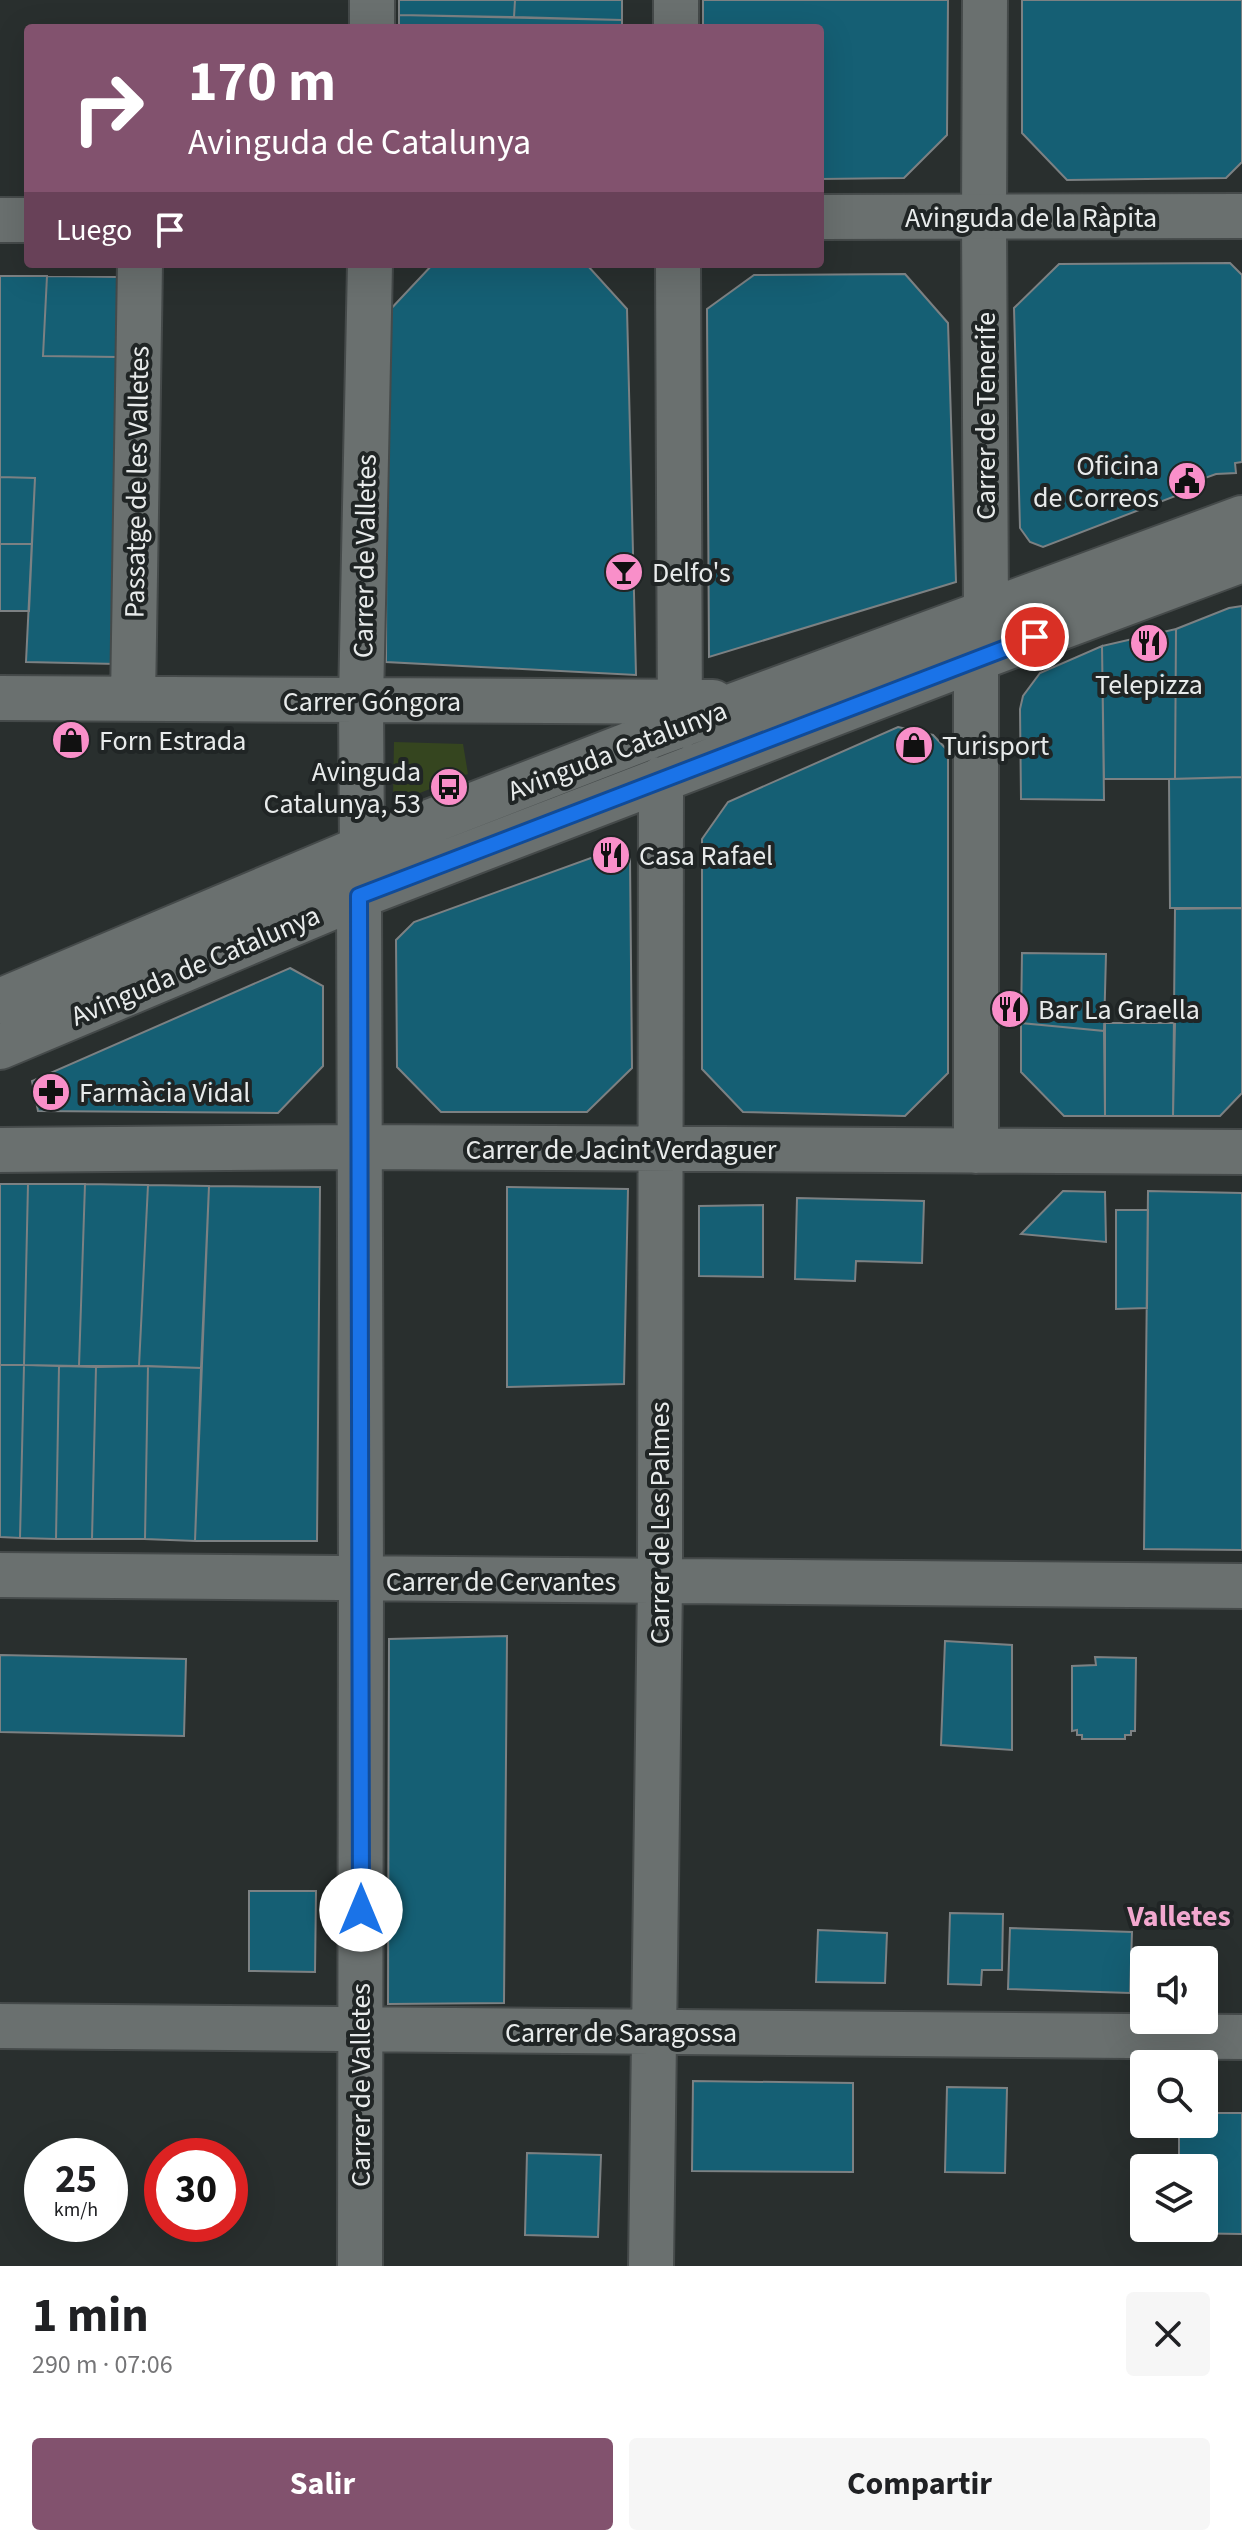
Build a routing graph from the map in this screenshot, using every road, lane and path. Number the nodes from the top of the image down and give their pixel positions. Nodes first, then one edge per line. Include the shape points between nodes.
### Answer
1 (372, 0) edge
2 (676, 0) edge
3 (985, 0) edge
4 (372, 24) edge
5 (676, 24) edge
6 (1242, 216) edge
7 (824, 217) edge
8 (984, 218) junction
9 (0, 220) edge
10 (24, 220) edge
11 (140, 268) edge
12 (370, 268) edge
13 (678, 268) edge
14 (1242, 518) edge
15 (1242, 560) edge
16 (986, 614) junction
17 (976, 659) junction
18 (0, 698) edge
19 (133, 699) junction
20 (361, 701) junction
21 (744, 702) joint
22 (679, 714) junction
23 (661, 779) junction
24 (362, 848) junction
25 (359, 896) junction
26 (0, 1001) edge
27 (0, 1047) edge
28 (358, 1147) junction
29 (659, 1149) junction
30 (0, 1150) edge
31 (976, 1151) junction
32 (1242, 1152) edge
33 (0, 1575) edge
34 (361, 1580) junction
35 (660, 1582) junction
36 (1242, 1586) edge
37 (0, 2026) edge
38 (360, 2030) junction
39 (652, 2032) junction
40 (1242, 2037) edge
41 (360, 2266) edge
42 (651, 2266) edge

1 - 4 street
2 - 5 street
3 - 8 street, Carrer de Tenerife
6 - 8 street, Avinguda de la Ràpita
7 - 8 street, Avinguda de la Ràpita
8 - 16 street, Carrer de Tenerife
9 - 10 street
11 - 19 street, Passatge de les Valletes
12 - 20 street, Carrer de Valletes
13 - 22 street
14 - 16 street, Avinguda Catalunya
15 - 17 street, Avinguda de Catalunya
16 - 21 street, Avinguda Catalunya
17 - 23 street, Avinguda de Catalunya
17 - 31 street
18 - 19 street, Carrer Góngora
19 - 20 street, Carrer Góngora
20 - 22 street, Carrer Góngora
20 - 24 street, Carrer de Valletes
21 - 22 street, Carrer Góngora
22 - 24 street, Avinguda Catalunya
23 - 25 street, Avinguda de Catalunya
23 - 29 street, Carrer de Les Palmes
24 - 26 street, Avinguda Catalunya
25 - 27 street, Avinguda de Catalunya
25 - 28 street, Carrer de Valletes
28 - 29 street, Carrer de Jacint Verdaguer
28 - 30 street, Carrer de Jacint Verdaguer
28 - 34 street, Carrer de Valletes
29 - 31 street, Carrer de Jacint Verdaguer
29 - 35 street, Carrer de Les Palmes
31 - 32 street, Carrer de Jacint Verdaguer
33 - 34 street, Carrer de Cervantes
34 - 35 street, Carrer de Cervantes
34 - 38 street, Carrer de Valletes
35 - 36 street, Carrer de Cervantes
35 - 39 street, Carrer de Les Palmes
37 - 38 street, Carrer de Saragossa
38 - 39 street, Carrer de Saragossa
38 - 41 street, Carrer de Valletes
39 - 40 street, Carrer de Saragossa
39 - 42 street, Carrer de Les Palmes

